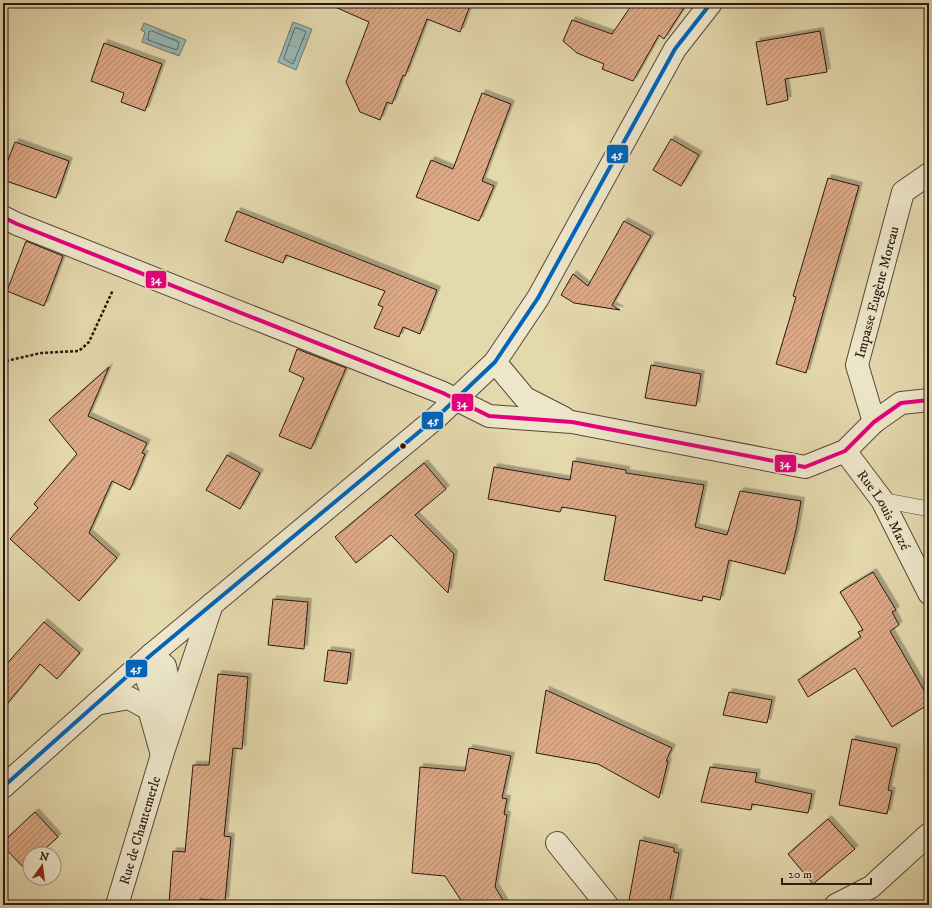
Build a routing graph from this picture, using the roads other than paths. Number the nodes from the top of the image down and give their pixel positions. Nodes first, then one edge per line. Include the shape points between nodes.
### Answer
1 (710, 3) edge
2 (929, 174) edge
3 (3, 217) edge
4 (495, 362) junction
5 (456, 399) junction
6 (929, 400) edge
7 (572, 422) junction
8 (874, 422) junction
9 (845, 451) junction
10 (882, 500) junction
11 (929, 509) edge
12 (929, 593) edge
13 (212, 604) junction
14 (146, 659) junction
15 (96, 704) junction
16 (175, 713) junction
17 (162, 754) junction
18 (3, 787) edge
19 (929, 834) edge
20 (557, 844) dead end
21 (117, 905) edge
22 (607, 905) edge
23 (836, 905) edge

1 - 4 street via 675,49 538,298
2 - 8 street, Impasse Eugène Moreau via 903,192 857,364
3 - 5 street
4 - 5 street
4 - 7 street via 525,398
5 - 7 street via 490,416
5 - 13 street
6 - 8 street via 901,403
7 - 9 street via 805,467
8 - 9 street
9 - 10 street, Rue Louis Mazé
10 - 11 lane
10 - 12 street, Rue Louis Mazé
13 - 14 street
13 - 16 street, Rue de Chantemerle
14 - 15 street
14 - 16 street, Rue de Chantemerle via 165,666
14 - 17 street, Rue de Chantemerle via 158,708
15 - 17 street via 129,698 149,709
15 - 18 street
16 - 17 street, Rue de Chantemerle
17 - 21 street, Rue de Chantemerle
19 - 23 street via 871,887
20 - 22 street

